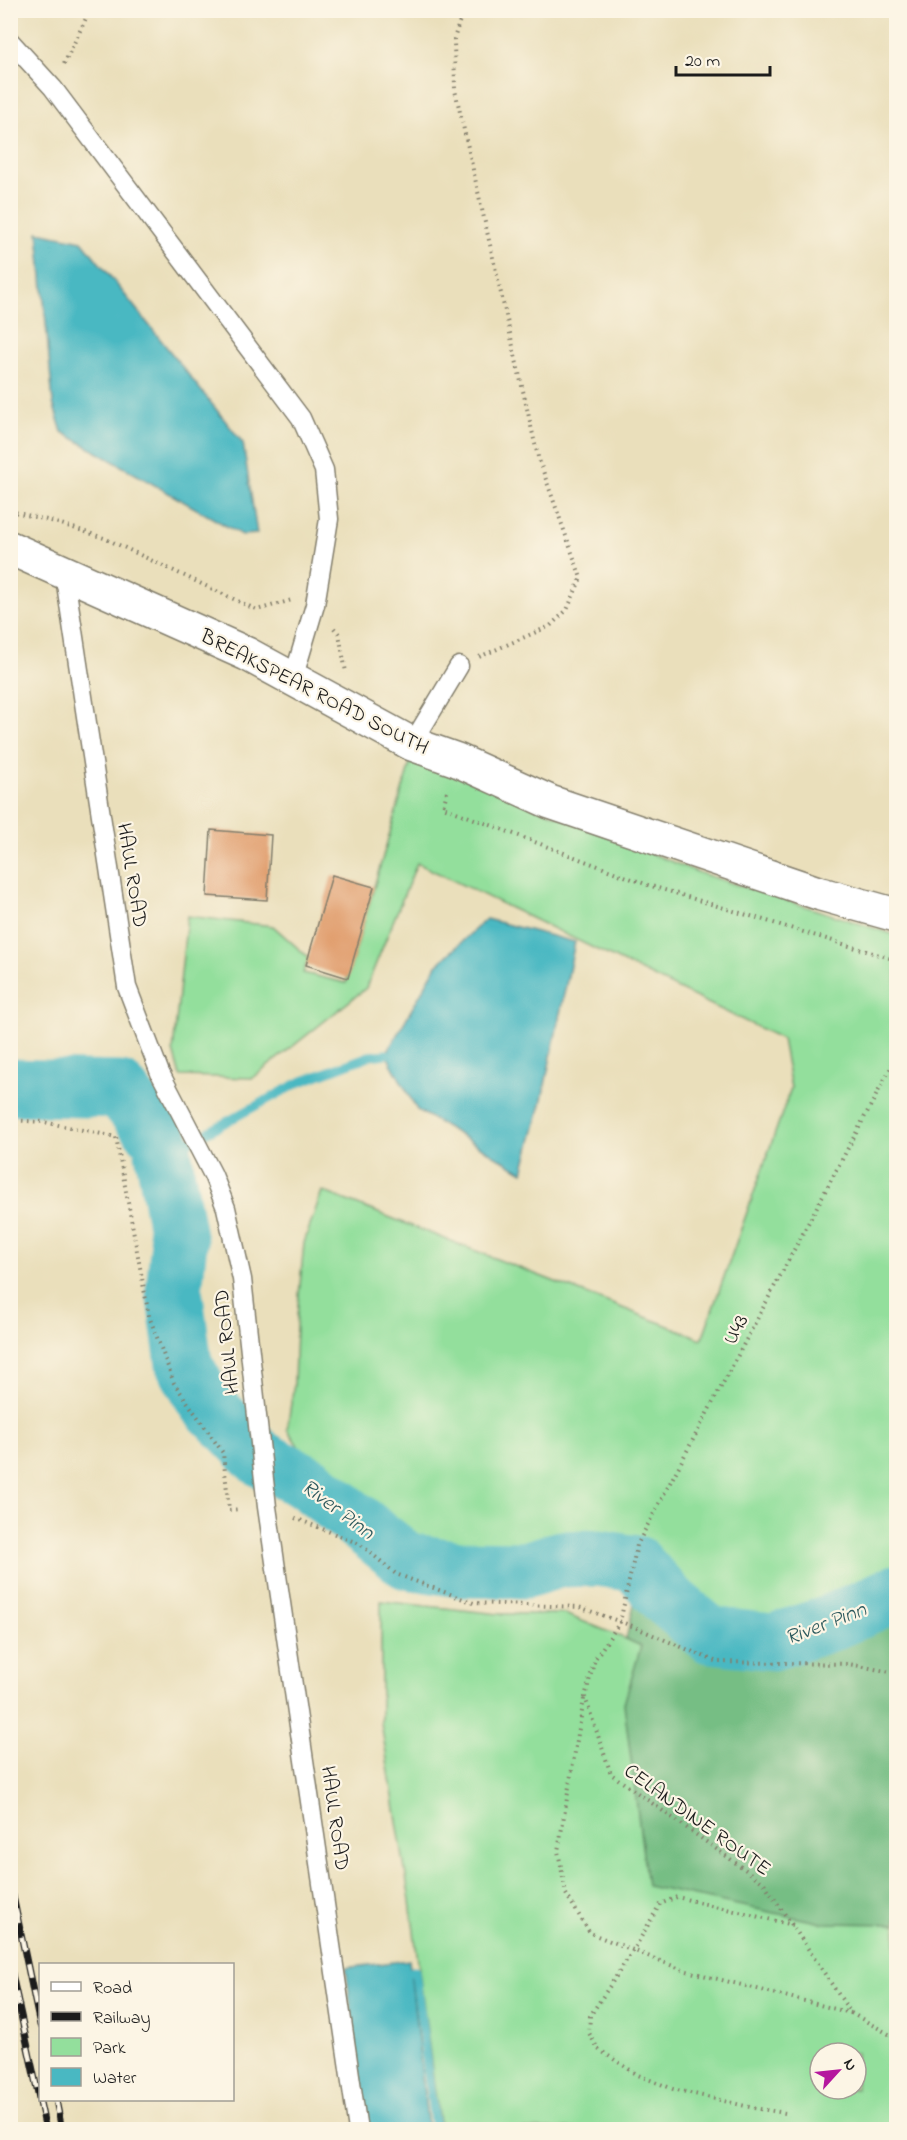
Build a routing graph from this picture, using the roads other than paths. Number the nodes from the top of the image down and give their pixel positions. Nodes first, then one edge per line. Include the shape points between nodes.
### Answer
1 (10, 41) edge
2 (10, 548) edge
3 (64, 571) junction
4 (459, 666) road end
5 (293, 679) junction
6 (412, 744) junction
7 (897, 915) edge
8 (358, 2130) edge

1 - 5 lane via 53,88 301,418 324,470 329,519 315,605
2 - 3 street, BREAKSPEAR ROAD SOUTH
3 - 5 street, BREAKSPEAR ROAD SOUTH
3 - 8 lane, HAUL ROAD via 127,987 160,1073 213,1175 226,1208 243,1279 262,1467
4 - 6 lane
5 - 6 street, BREAKSPEAR ROAD SOUTH
6 - 7 street, BREAKSPEAR ROAD SOUTH via 550,802 821,894

